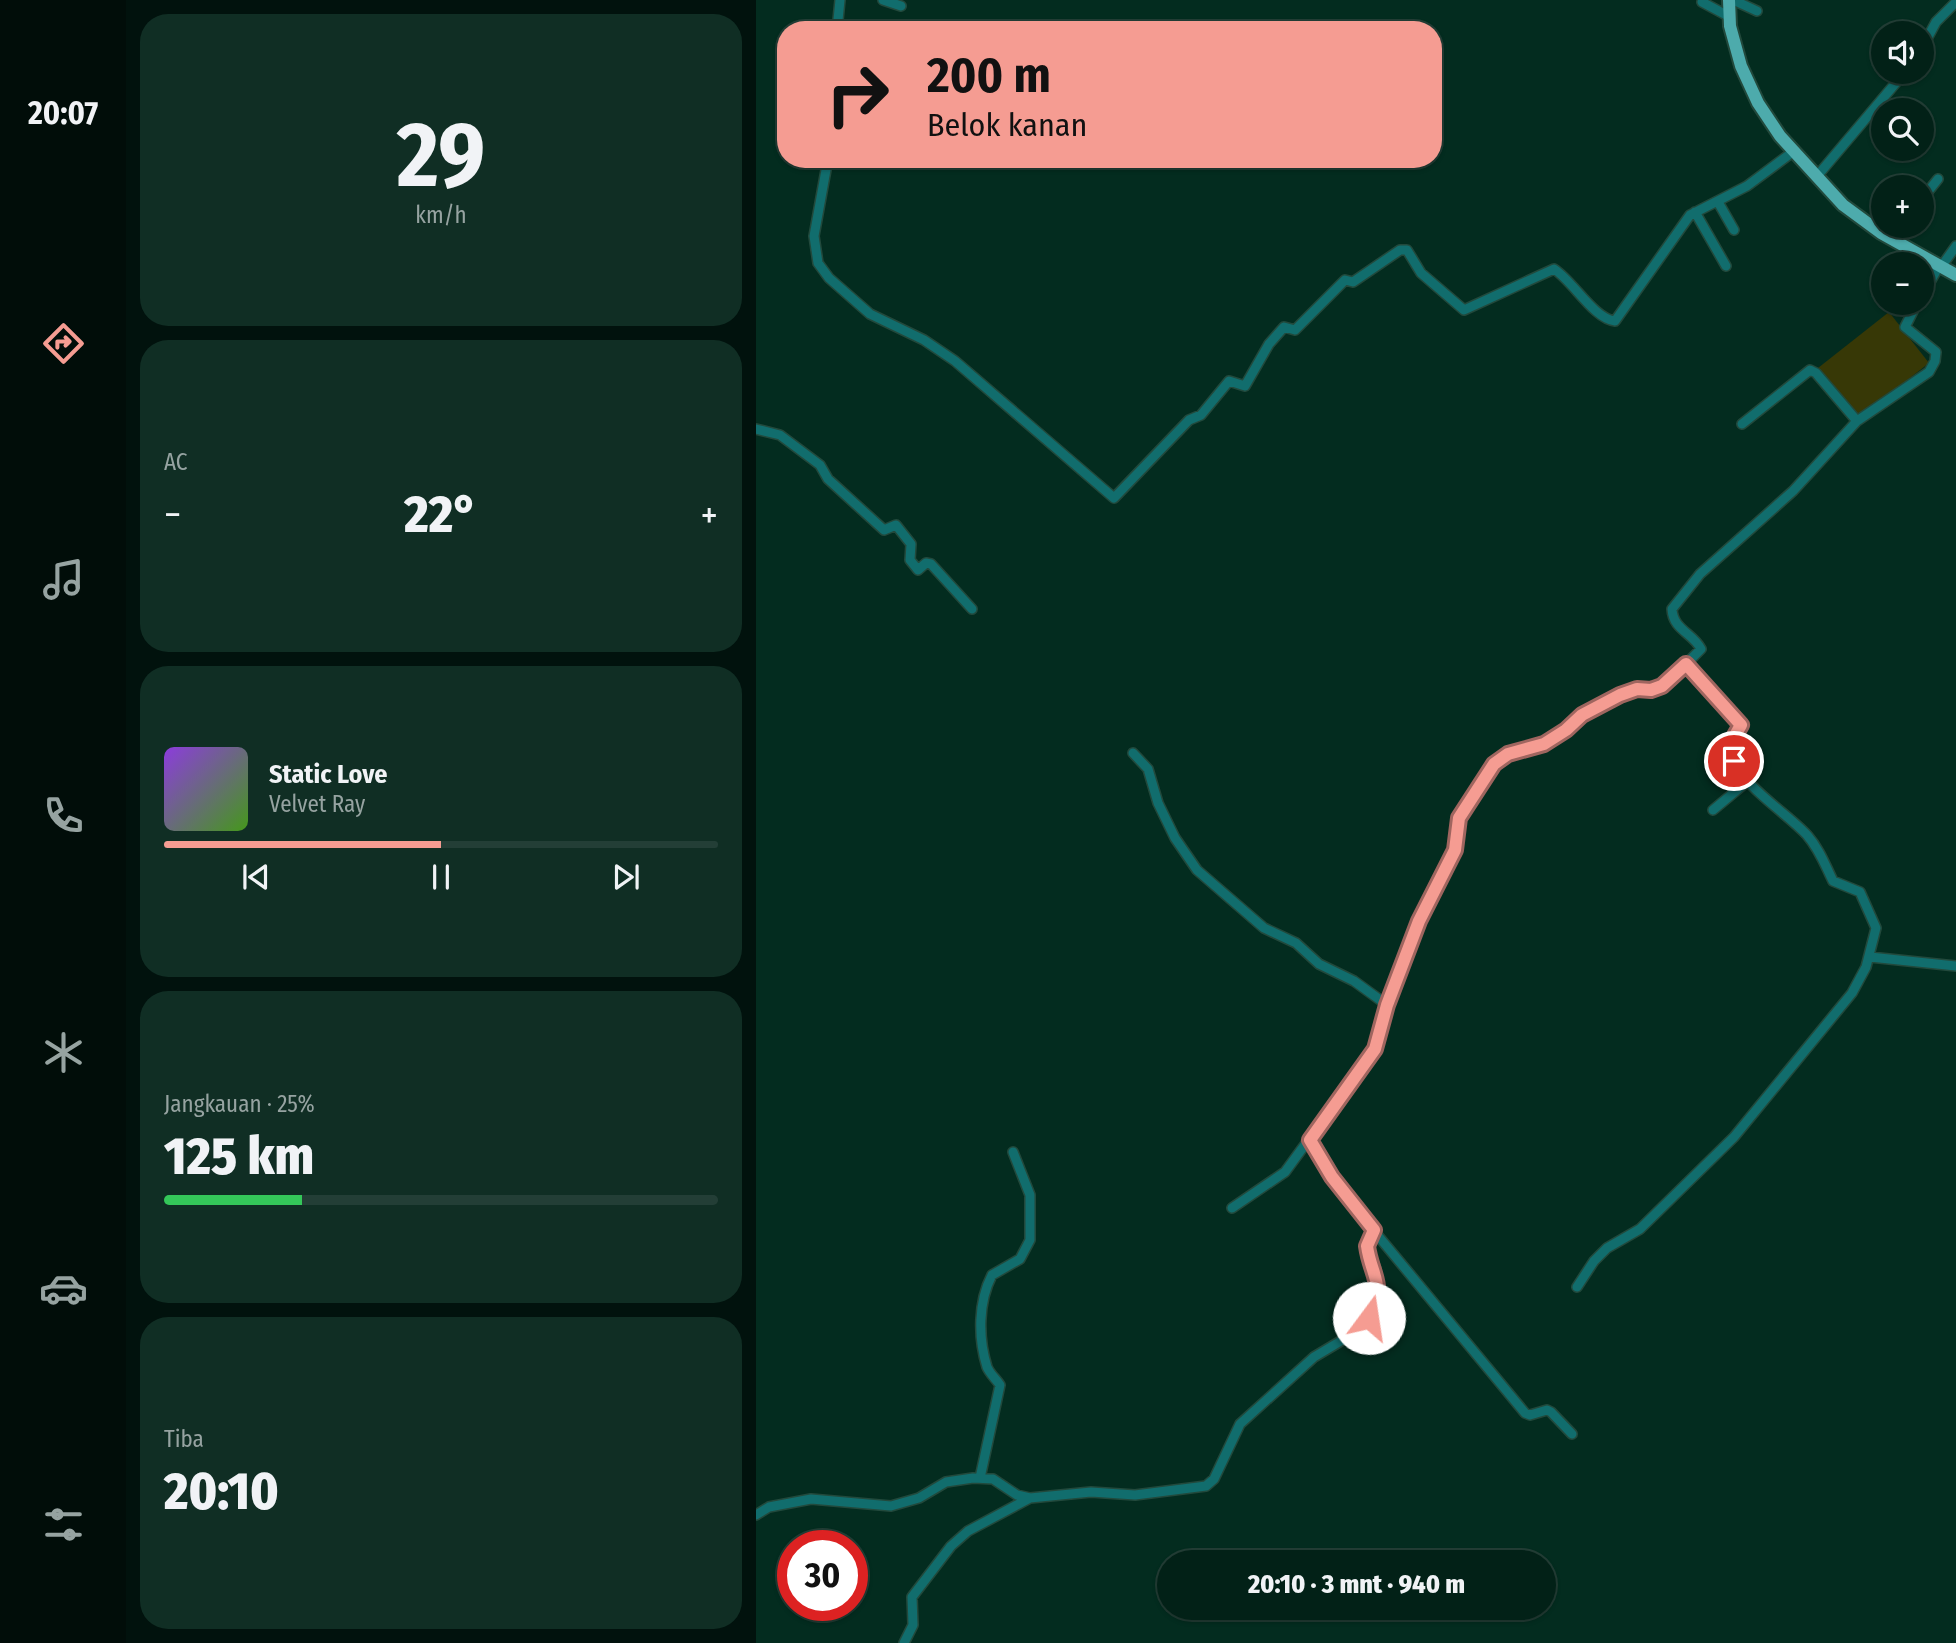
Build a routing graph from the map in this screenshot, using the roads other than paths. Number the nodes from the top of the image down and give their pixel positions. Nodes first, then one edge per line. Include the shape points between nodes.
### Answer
1 (840, 0) edge
2 (883, 0) edge
3 (1731, 0) edge
4 (1702, 2) dead end
5 (1956, 2) edge
6 (901, 6) dead end
7 (1758, 11) dead end
8 (1730, 17) junction
9 (838, 21) edge
10 (1934, 26) edge
11 (1895, 84) edge
12 (1794, 151) junction
13 (826, 168) edge
14 (1818, 175) junction
15 (1938, 179) dead end
16 (1934, 184) edge
17 (1718, 202) junction
18 (1695, 212) junction
19 (1734, 230) dead end
20 (1892, 239) joint
21 (1956, 246) edge
22 (1726, 266) dead end
23 (1940, 266) junction
24 (1956, 275) edge
25 (1934, 276) edge
26 (1912, 315) edge
27 (1857, 421) junction
28 (1742, 424) dead end
29 (756, 429) edge
30 (972, 608) dead end
31 (1686, 664) junction
32 (1133, 753) dead end
33 (1749, 780) junction
34 (1713, 810) dead end
35 (1870, 957) junction
36 (1956, 966) edge
37 (1387, 1005) junction
38 (1310, 1140) junction
39 (1013, 1152) dead end
40 (1232, 1208) dead end
41 (1374, 1230) junction
42 (1577, 1287) dead end
43 (1572, 1434) dead end
44 (980, 1478) junction
45 (1030, 1498) junction
46 (756, 1515) edge
47 (904, 1643) edge

1 - 9 street
2 - 6 street
3 - 7 street
3 - 8 main road
4 - 8 street
5 - 10 street
8 - 12 main road via 1741,66 1758,103
11 - 14 street
12 - 14 main road
12 - 17 street
13 - 18 street via 814,236 818,263 829,278 870,314 955,361 1114,498 1184,426 1201,415 1229,381 1245,386 1284,327 1295,330 1345,280 1353,282 1400,250 1407,250 1420,273 1464,310 1554,269 1612,322
14 - 20 main road via 1843,205
15 - 16 street
17 - 18 street
17 - 19 street
18 - 22 street
20 - 23 main road
21 - 23 street
23 - 24 main road
23 - 25 street
26 - 27 street via 1906,330 1936,352 1935,361 1918,382
27 - 28 street via 1810,370
27 - 31 street via 1793,491 1683,593 1672,614 1682,632 1701,649
29 - 30 street via 780,435 820,465 828,479 884,530 896,525 911,544 910,559 918,570 931,564
31 - 33 street via 1741,725 1733,739 1738,746 1733,756
31 - 37 street via 1662,686 1620,695 1582,715 1544,744 1508,754 1494,764 1461,812 1455,850 1419,921
32 - 37 street via 1148,769 1158,803 1197,870 1265,928 1296,943 1319,964 1354,981
33 - 34 street
33 - 35 street via 1808,836 1828,863 1833,881 1860,892 1877,928
35 - 36 street
35 - 42 street via 1852,993 1734,1137 1640,1229 1601,1254
37 - 38 street via 1375,1049
38 - 40 street via 1285,1172
38 - 41 street via 1332,1177
39 - 44 street via 1030,1195 1030,1240 1020,1259 992,1275 983,1301 988,1368 1000,1385
41 - 43 street via 1525,1413 1547,1410
41 - 45 street via 1367,1246 1378,1290 1369,1318 1361,1329 1314,1357 1240,1424 1214,1479 1206,1486 1147,1494 1091,1492
44 - 45 street via 998,1481
44 - 46 street via 946,1482 919,1498 891,1506 811,1499 769,1507
45 - 47 street via 968,1531 951,1546 912,1597 912,1625

